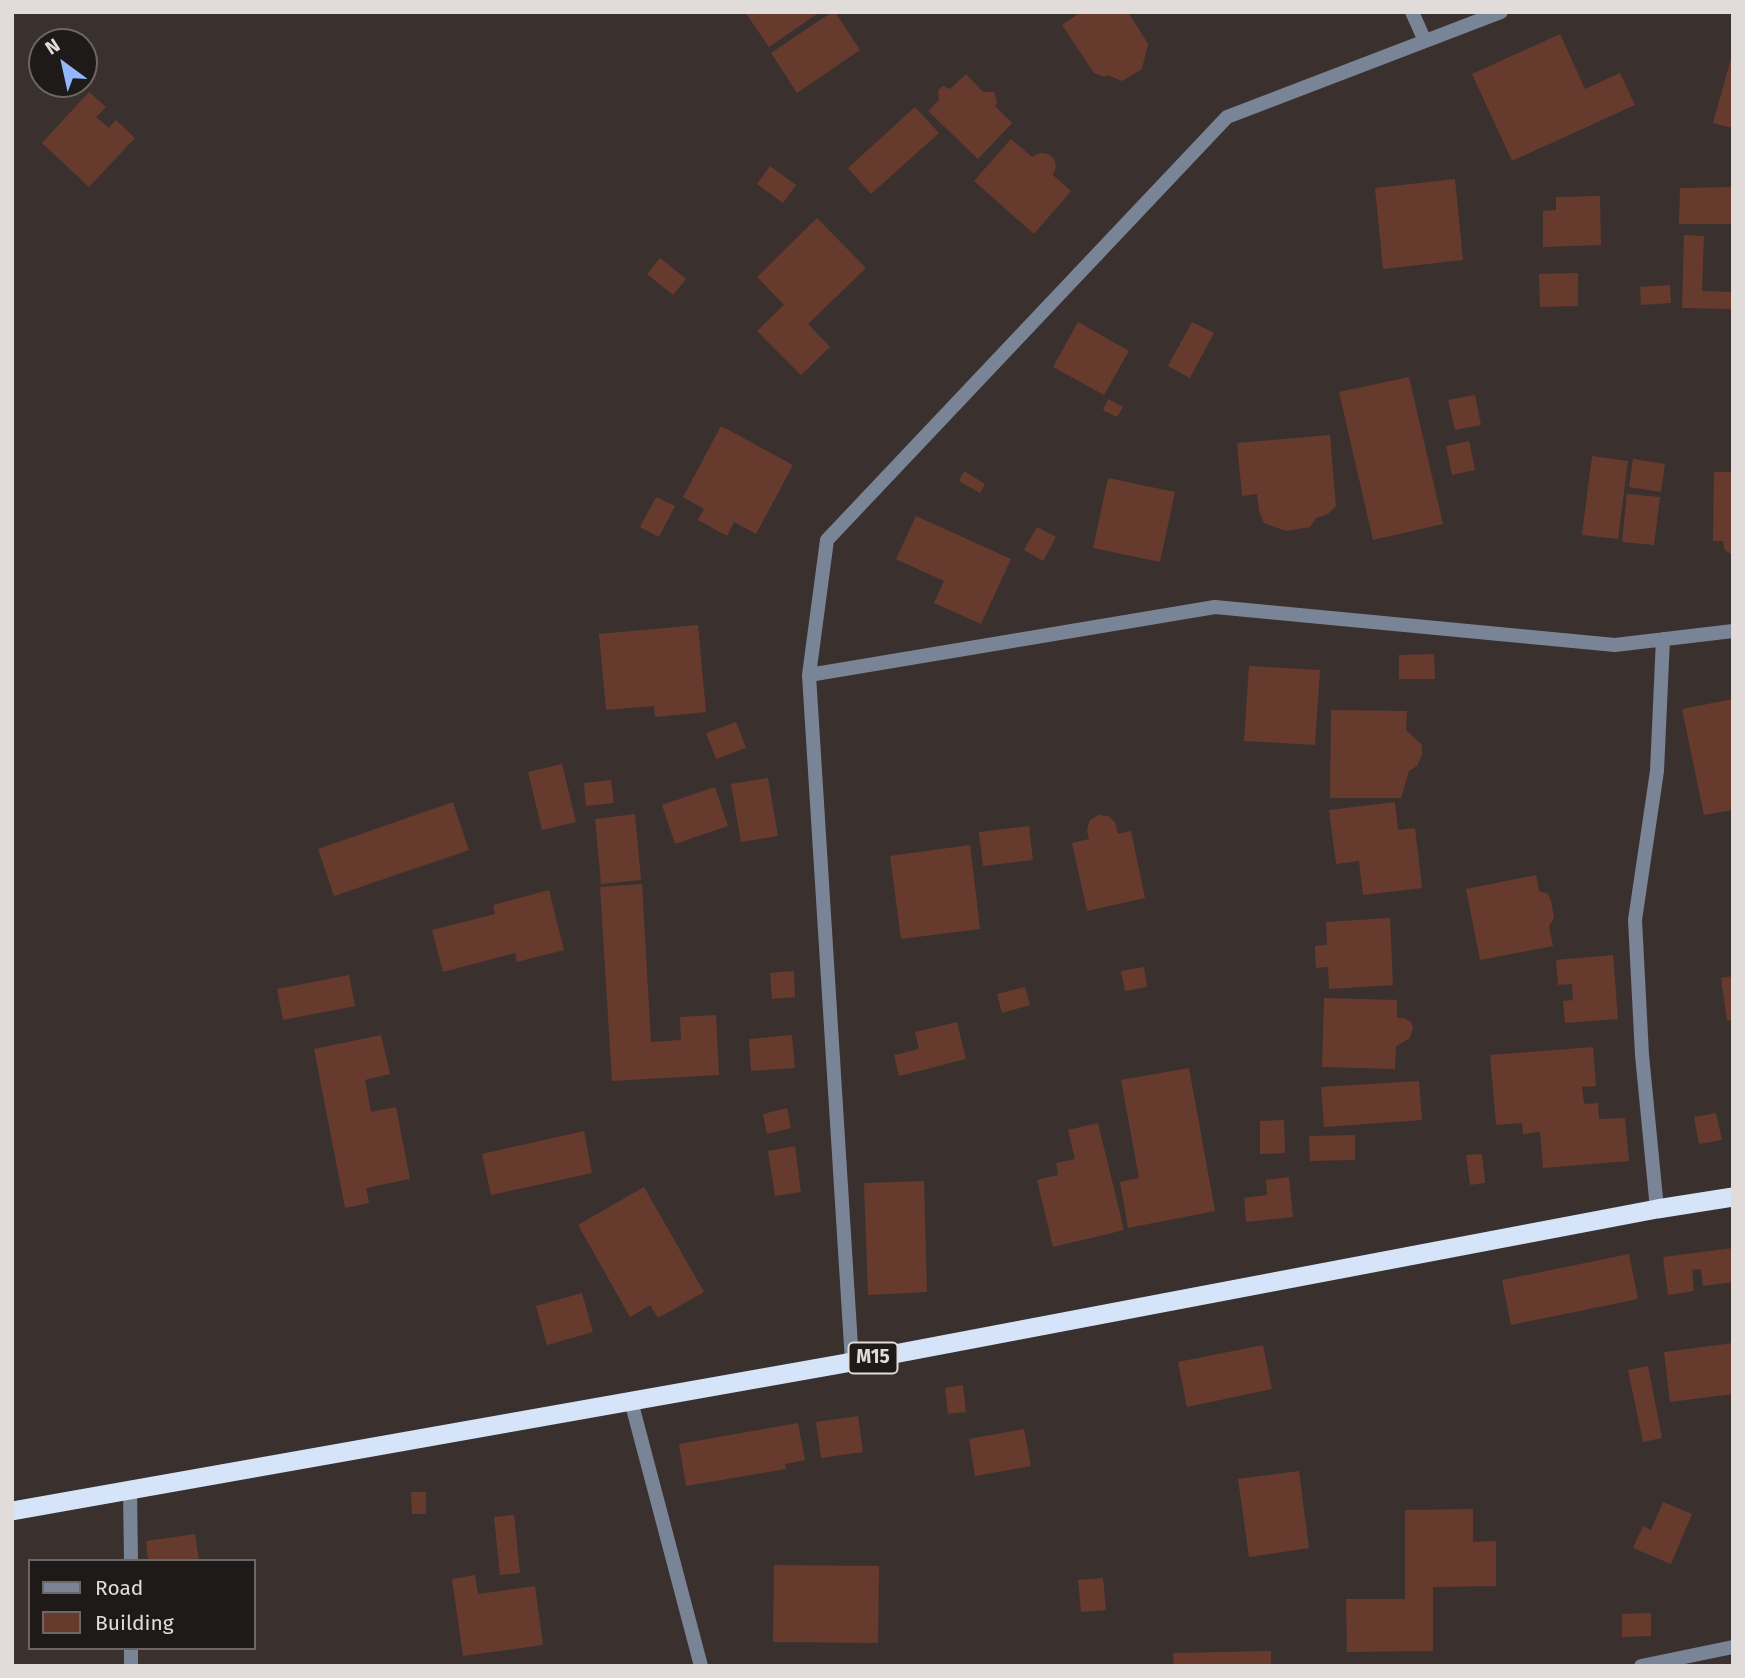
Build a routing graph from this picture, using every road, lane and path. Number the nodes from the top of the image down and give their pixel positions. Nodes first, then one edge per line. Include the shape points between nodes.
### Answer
1 (1412, 12) edge
2 (1501, 12) edge
3 (1425, 41) junction
4 (1733, 631) edge
5 (1663, 639) junction
6 (809, 675) junction
7 (1733, 1197) edge
8 (1657, 1209) junction
9 (852, 1362) junction
10 (631, 1401) junction
11 (130, 1490) junction
12 (12, 1511) edge
13 (131, 1559) edge
14 (1733, 1647) edge
15 (701, 1666) edge
16 (1641, 1666) edge

1 - 3 street
2 - 3 street
3 - 6 street via 1227,117 827,540
4 - 5 street
5 - 6 street via 1615,645 1215,607
5 - 8 street via 1657,771 1635,920
6 - 9 street
7 - 8 highway, M15
8 - 9 highway, M15
9 - 10 highway, M15
10 - 11 highway, M15
10 - 15 street
11 - 12 highway, M15
11 - 13 street
14 - 16 street

